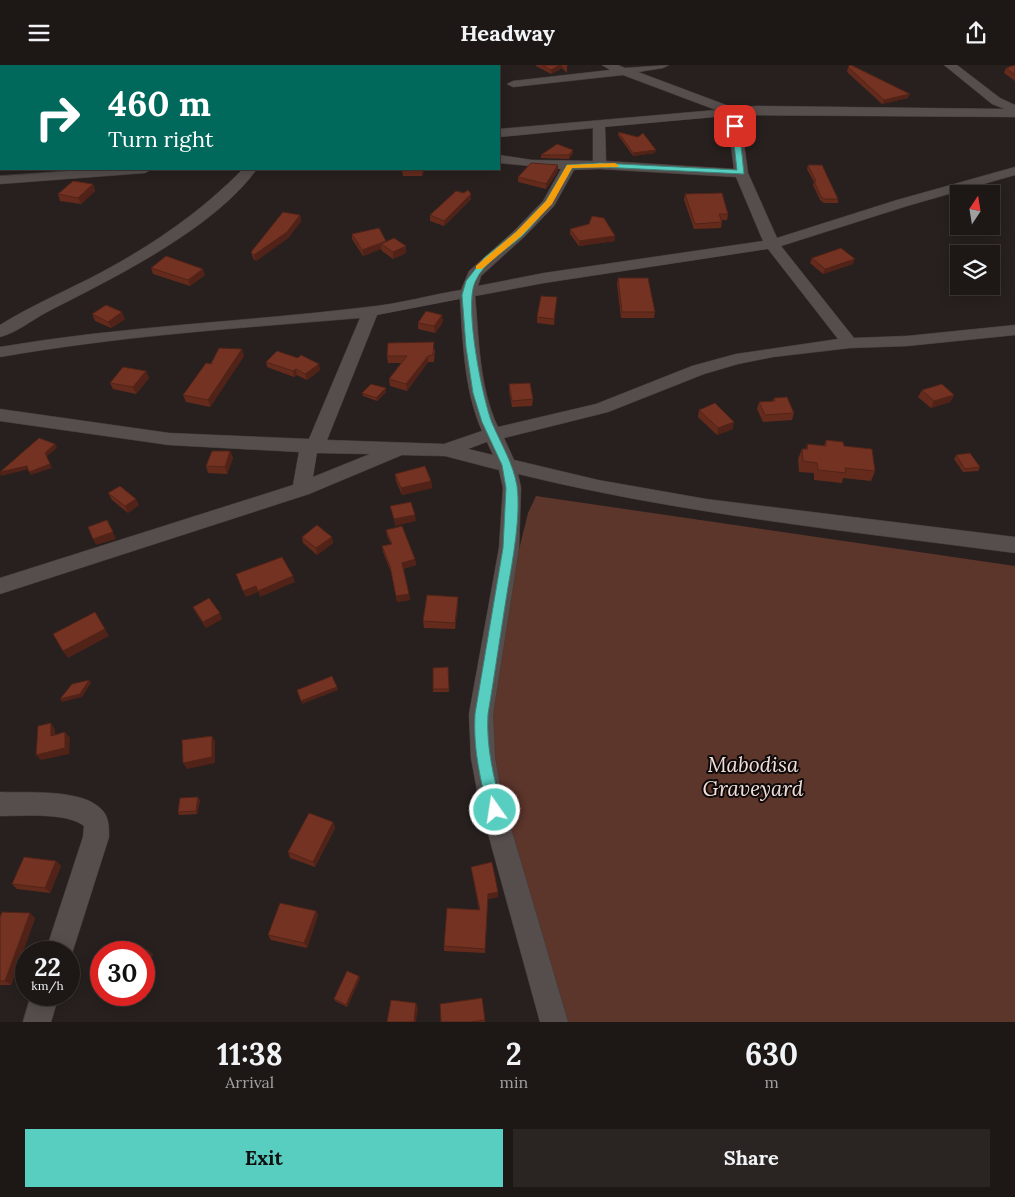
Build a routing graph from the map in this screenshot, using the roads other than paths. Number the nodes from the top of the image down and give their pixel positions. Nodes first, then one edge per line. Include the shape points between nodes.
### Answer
1 (608, 65) edge
2 (663, 65) edge
3 (950, 65) edge
4 (629, 71) junction
5 (513, 84) dead end
6 (996, 101) junction
7 (1015, 109) edge
8 (733, 112) junction
9 (945, 112) junction
10 (1015, 113) edge
11 (599, 125) junction
12 (500, 133) edge
13 (500, 159) edge
14 (600, 165) junction
15 (570, 166) junction
16 (132, 170) edge
17 (249, 170) edge
18 (1015, 171) edge
19 (742, 173) junction
20 (0, 180) edge
21 (772, 244) junction
22 (467, 295) junction
23 (370, 312) junction
24 (1015, 331) edge
25 (0, 332) edge
26 (850, 343) junction
27 (0, 352) edge
28 (0, 415) edge
29 (493, 434) junction
30 (313, 445) junction
31 (399, 449) junction
32 (445, 450) junction
33 (507, 465) junction
34 (302, 489) junction
35 (1015, 545) edge
36 (0, 587) edge
37 (0, 805) edge
38 (63, 941) edge
39 (42, 1006) edge
40 (37, 1022) edge
41 (554, 1022) edge

1 - 4 street
2 - 4 street
3 - 6 street
4 - 5 street
4 - 8 street
6 - 7 street
6 - 9 street via 965,105
8 - 9 street
8 - 11 street
8 - 19 street
9 - 10 street
11 - 12 street
11 - 14 street
13 - 15 street via 532,165
14 - 15 street
14 - 19 street
15 - 22 street via 549,203 474,274
16 - 20 street
17 - 25 street via 206,210 165,240
18 - 21 street
19 - 21 street
21 - 22 street via 544,278
21 - 26 street
22 - 23 street
22 - 29 street via 478,393
23 - 27 street via 155,331
23 - 30 street
24 - 26 street
26 - 29 street via 736,359 698,370 602,408
28 - 30 street via 169,439
29 - 32 street
29 - 33 street
30 - 31 street
30 - 34 street
31 - 32 street
31 - 34 street
32 - 33 street
33 - 35 street via 706,507
33 - 41 street via 512,488 509,548 481,714 480,739 502,841
34 - 36 street
37 - 38 street via 71,807 86,811 94,818 96,837
39 - 40 street

